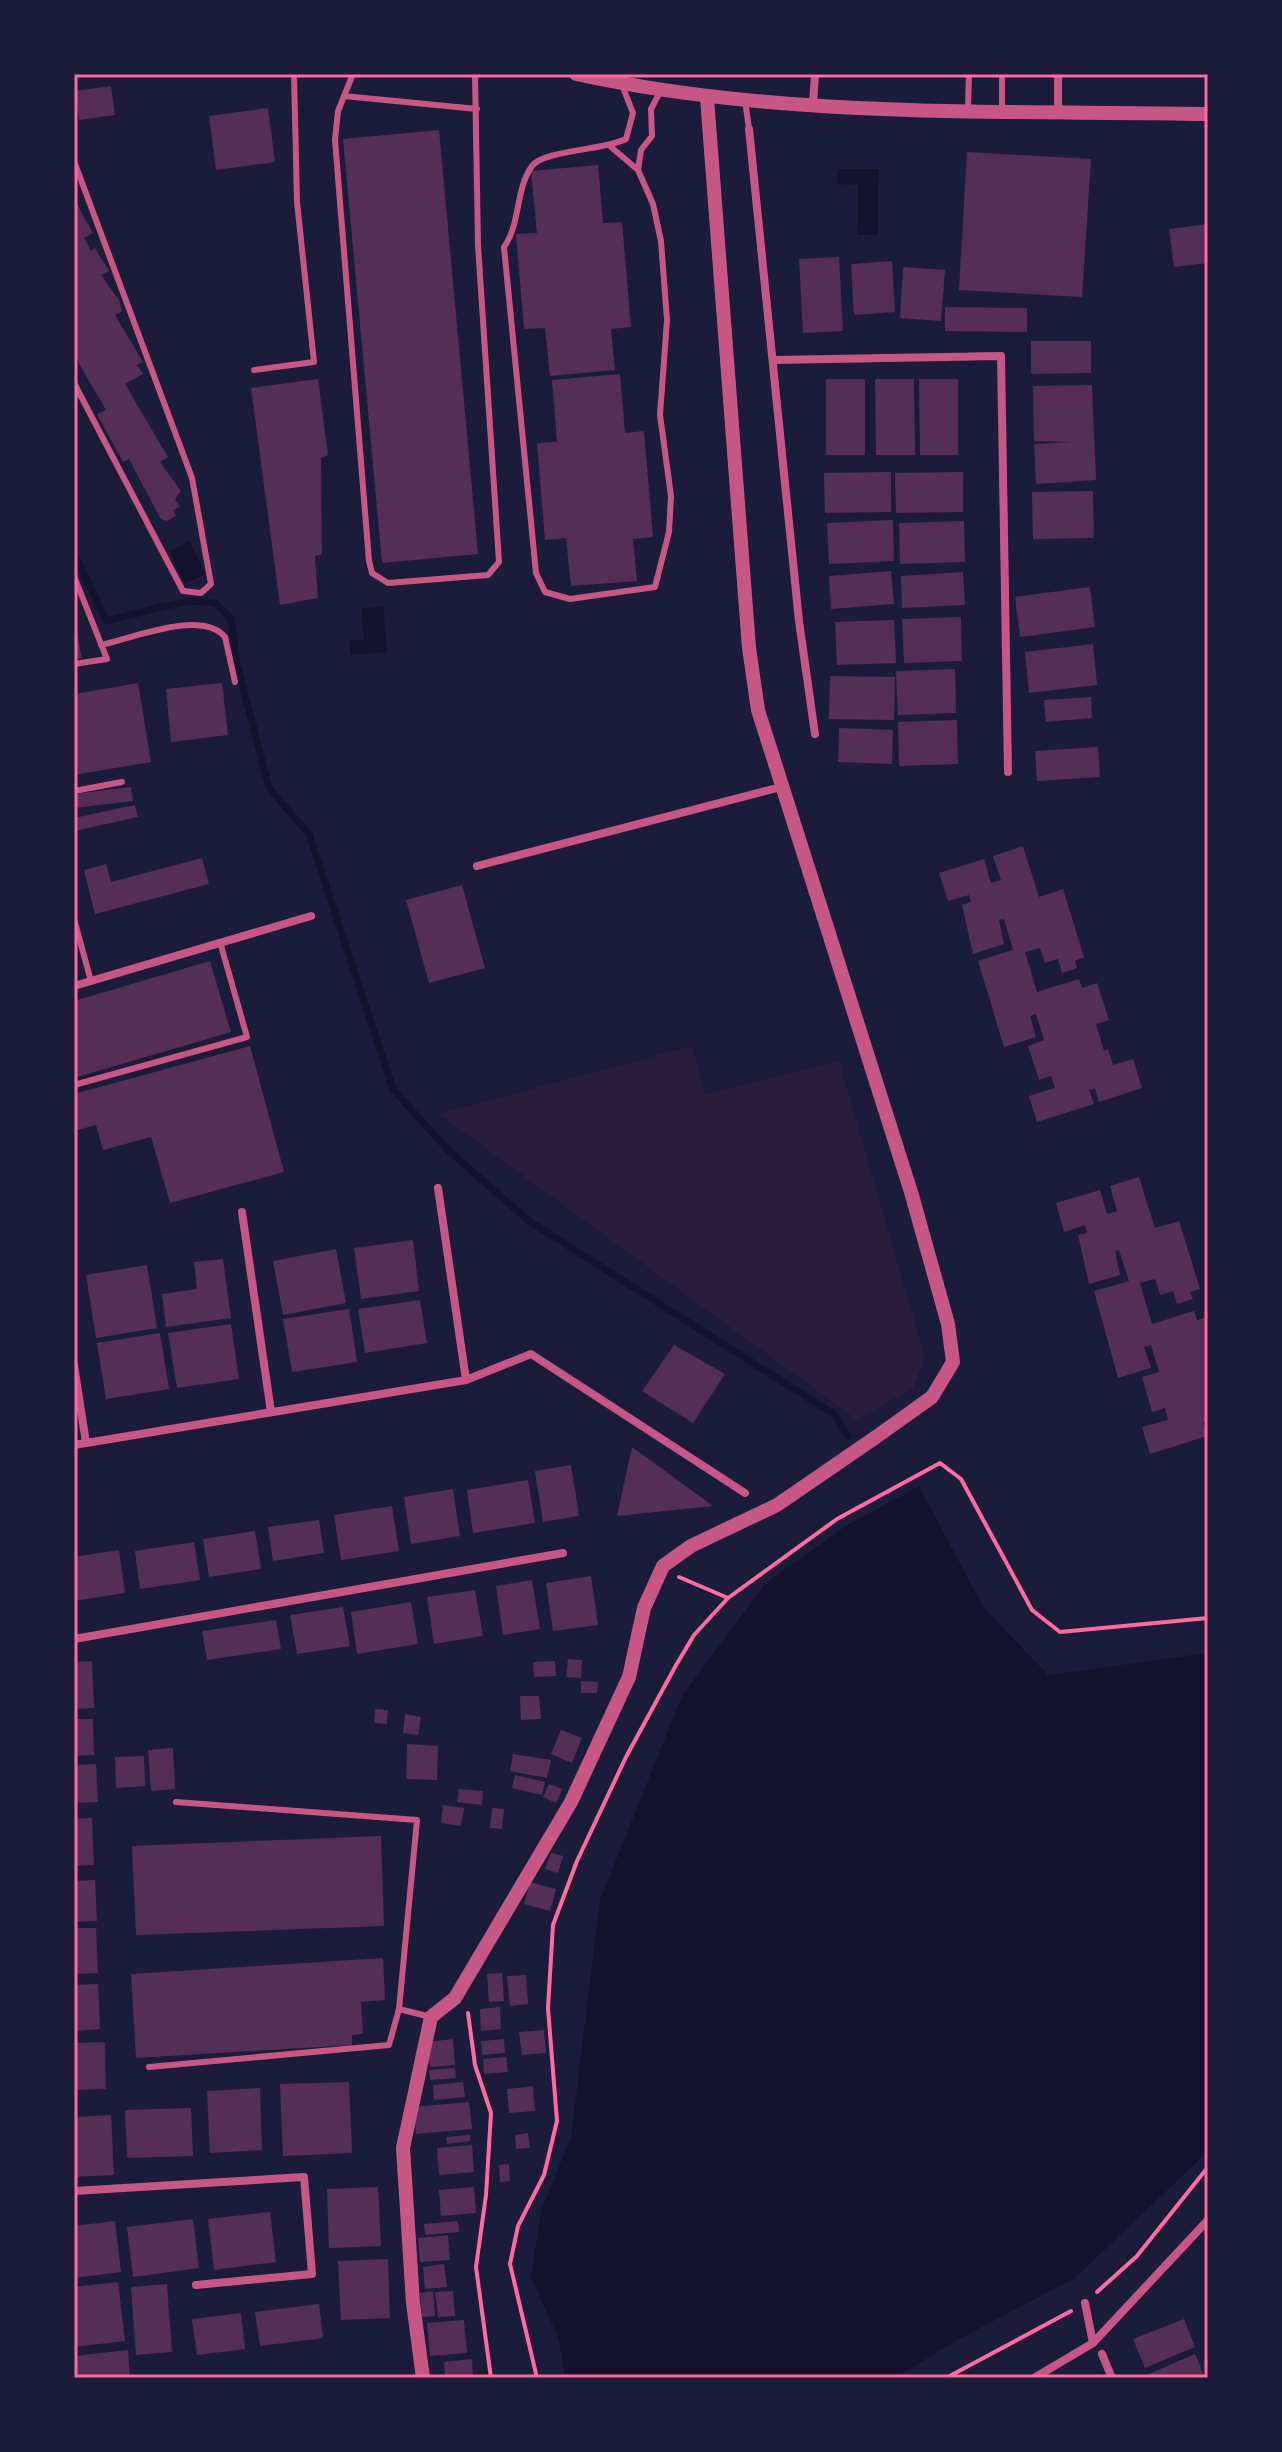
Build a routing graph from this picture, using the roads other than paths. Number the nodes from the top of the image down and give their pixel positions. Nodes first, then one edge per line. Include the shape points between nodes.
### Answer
1 (294, 74) edge
2 (353, 74) edge
3 (475, 74) edge
4 (576, 74) edge
5 (815, 74) edge
6 (969, 74) edge
7 (1002, 74) edge
8 (1058, 74) edge
9 (622, 84) junction
10 (661, 90) junction
11 (344, 96) junction
12 (707, 98) junction
13 (745, 99) junction
14 (813, 105) junction
15 (477, 109) junction
16 (968, 109) junction
17 (1002, 110) junction
18 (1058, 111) junction
19 (1208, 114) edge
20 (749, 129) joint
21 (611, 147) junction
22 (74, 161) edge
23 (638, 170) junction
24 (773, 360) junction
25 (254, 370) dead end
26 (74, 383) edge
27 (74, 576) edge
28 (101, 645) junction
29 (74, 664) edge
30 (235, 682) dead end
31 (815, 734) dead end
32 (1008, 772) dead end
33 (122, 782) dead end
34 (781, 787) junction
35 (74, 791) edge
36 (477, 866) dead end
37 (311, 916) dead end
38 (74, 919) edge
39 (220, 942) junction
40 (91, 981) junction
41 (74, 986) edge
42 (74, 1085) edge
43 (438, 1188) dead end
44 (242, 1212) dead end
45 (74, 1365) edge
46 (466, 1380) junction
47 (271, 1412) junction
48 (86, 1443) junction
49 (74, 1445) edge
50 (745, 1493) dead end
51 (563, 1553) dead end
52 (74, 1639) edge
53 (176, 1802) dead end
54 (399, 2009) junction
55 (431, 2017) junction
56 (149, 2067) dead end
57 (74, 2191) edge
58 (1208, 2220) edge
59 (196, 2285) dead end
60 (1085, 2303) dead end
61 (1093, 2343) junction
62 (1102, 2354) dead end
63 (423, 2378) edge
64 (1034, 2378) edge
65 (1112, 2378) edge

1 - 25 lane via 297,202 314,362
2 - 11 lane
3 - 15 lane
4 - 9 street
5 - 14 street
6 - 16 lane
7 - 17 lane
8 - 18 street
9 - 10 street
9 - 21 lane via 633,113 626,139
10 - 12 street
10 - 23 lane via 651,109 652,136 641,150
11 - 15 lane
11 - 15 lane via 335,140 369,561 372,573 388,583 488,575 499,562 478,245
12 - 13 street
12 - 34 street via 749,648 758,710
13 - 14 street
13 - 20 lane
14 - 16 street
16 - 17 street
17 - 18 street
18 - 19 street
20 - 24 street
21 - 23 lane
21 - 23 lane via 533,164 515,231 504,247 536,573 545,592 570,599 655,587 669,532 671,496 660,415 667,320 661,241
22 - 26 lane via 192,478 211,584 201,593 183,591
24 - 31 street
24 - 32 street via 1001,356
27 - 28 lane
28 - 29 lane via 107,659
28 - 30 lane via 188,624 209,626 225,637
33 - 35 lane
34 - 36 street
34 - 55 street via 911,1192 948,1324 953,1362 932,1397 876,1437 777,1505 691,1546 663,1566 644,1608 629,1677 571,1802 455,1998
37 - 39 street
38 - 40 lane
39 - 40 street
39 - 42 lane via 247,1037
40 - 41 street
43 - 46 street
44 - 47 street
45 - 48 street
46 - 47 street
46 - 50 street via 531,1354
47 - 48 street
48 - 49 street
51 - 52 street
53 - 54 lane via 417,1820
54 - 55 lane
54 - 56 lane via 389,2045
55 - 63 street via 403,2148
57 - 59 street via 298,2175 306,2179 312,2274
58 - 61 street
60 - 61 street
61 - 64 street
62 - 65 street

